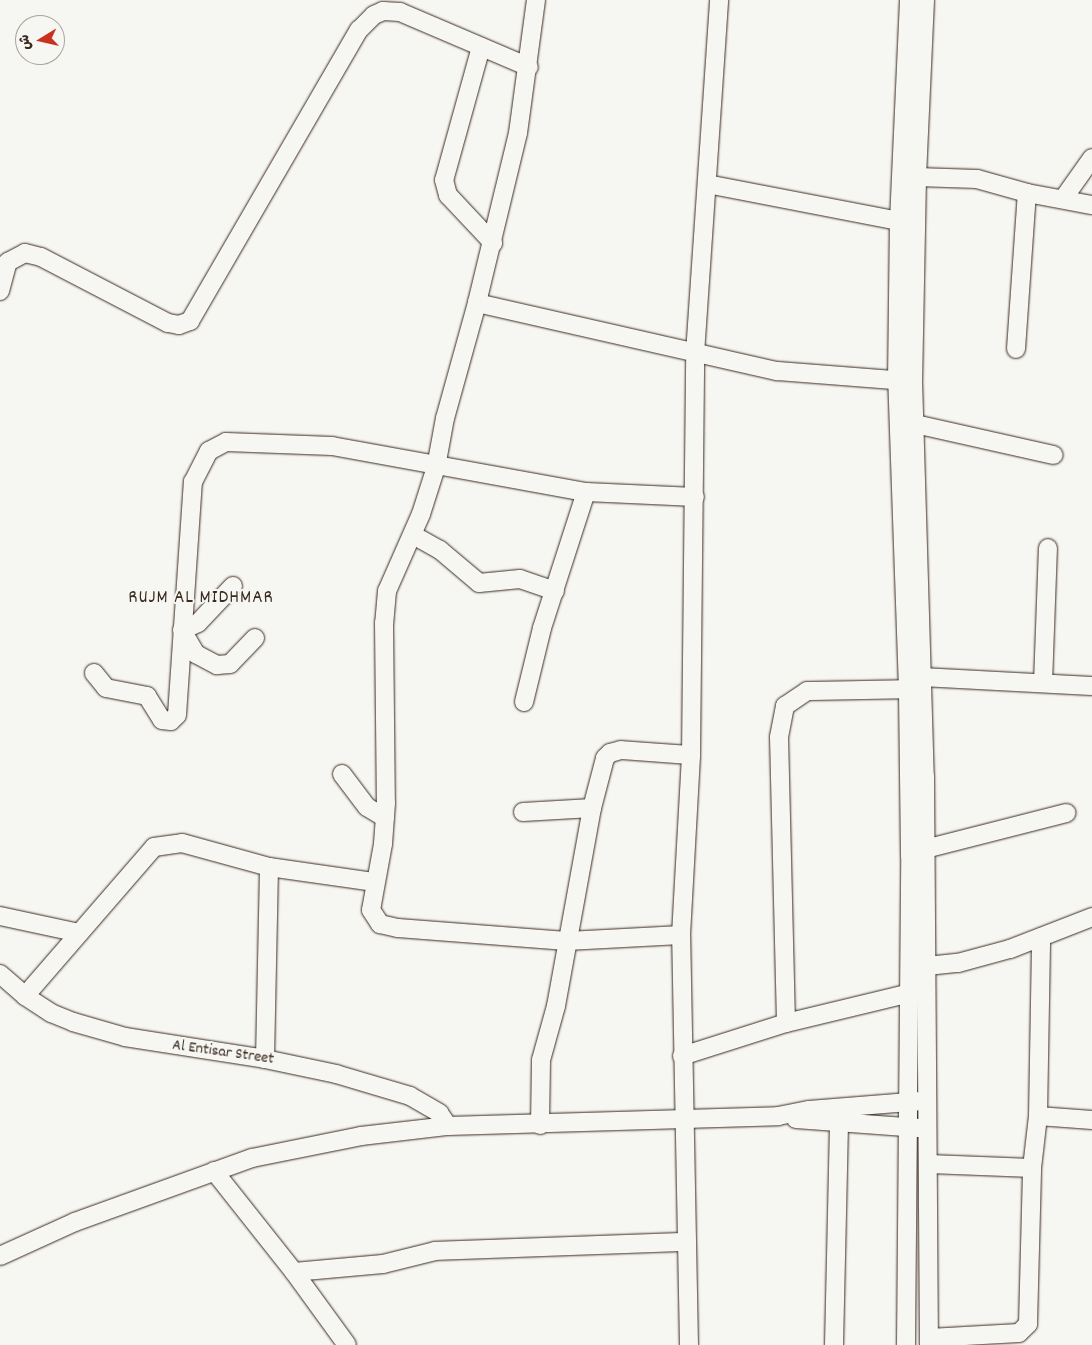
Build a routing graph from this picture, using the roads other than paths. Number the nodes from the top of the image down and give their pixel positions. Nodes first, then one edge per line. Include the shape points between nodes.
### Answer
1 (536, 0) edge
2 (719, 0) edge
3 (909, 0) edge
4 (925, 0) edge
5 (383, 5) edge
6 (481, 47) junction
7 (529, 66) junction
8 (1092, 158) edge
9 (917, 177) junction
10 (706, 184) junction
11 (1027, 194) junction
12 (1063, 199) junction
13 (1092, 205) edge
14 (898, 222) junction
15 (493, 243) junction
16 (0, 291) edge
17 (477, 303) junction
18 (1016, 349) dead end
19 (695, 354) junction
20 (905, 381) junction
21 (915, 424) junction
22 (1054, 455) dead end
23 (436, 467) junction
24 (586, 492) junction
25 (695, 497) junction
26 (413, 535) junction
27 (1048, 548) dead end
28 (233, 586) dead end
29 (555, 591) junction
30 (182, 630) junction
31 (255, 638) dead end
32 (94, 673) dead end
33 (921, 677) junction
34 (1043, 683) junction
35 (1092, 686) edge
36 (908, 689) junction
37 (524, 702) dead end
38 (691, 755) junction
39 (342, 774) dead end
40 (592, 808) junction
41 (523, 812) dead end
42 (1066, 813) dead end
43 (385, 818) junction
44 (925, 849) junction
45 (269, 867) junction
46 (375, 882) junction
47 (0, 916) edge
48 (1092, 917) edge
49 (79, 933) junction
50 (681, 935) junction
51 (1041, 937) junction
52 (567, 941) junction
53 (927, 966) junction
54 (0, 974) edge
55 (910, 993) junction
56 (25, 996) junction
57 (786, 1023) junction
58 (682, 1056) junction
59 (265, 1058) junction
60 (919, 1101) junction
61 (778, 1116) junction
62 (1038, 1116) junction
63 (685, 1118) junction
64 (1092, 1120) edge
65 (839, 1122) junction
66 (540, 1125) junction
67 (448, 1126) junction
68 (908, 1128) junction
69 (927, 1128) junction
70 (929, 1164) junction
71 (1032, 1168) junction
72 (214, 1171) junction
73 (686, 1242) junction
74 (0, 1256) edge
75 (294, 1272) junction
76 (929, 1342) edge
77 (347, 1345) edge
78 (689, 1345) edge
79 (834, 1345) edge
80 (906, 1345) edge

1 - 7 street
2 - 10 street
3 - 14 street
4 - 9 street
5 - 6 street
5 - 16 street via 359,30 190,321 168,323 41,257 25,253 8,262
6 - 7 street
6 - 15 street via 444,180 448,195
7 - 15 street via 518,133
8 - 12 street
9 - 11 street via 977,179
9 - 20 street
10 - 14 street
10 - 19 street
11 - 12 street
11 - 18 street
12 - 13 street
14 - 20 street
15 - 17 street
17 - 19 street
17 - 23 street via 445,418
19 - 20 street via 794,374
19 - 25 street
20 - 21 street
20 - 36 street
21 - 22 street
21 - 33 street
23 - 24 street
23 - 26 street
23 - 30 street via 397,455 332,446 242,441 217,445 204,459 193,482
24 - 25 street
24 - 29 street
25 - 38 street
26 - 29 street via 449,556 479,583 520,579
26 - 43 street via 392,575 384,605 388,729
27 - 34 street
28 - 30 street via 198,623
29 - 37 street via 542,628
30 - 31 street via 196,654 217,665 230,664
30 - 32 street via 177,715 171,721 156,715 147,696 106,688
33 - 34 street
33 - 44 street
34 - 35 street
36 - 55 street
36 - 57 street via 807,691 785,706 779,737
38 - 40 street via 621,750 610,753 602,765
38 - 50 street
39 - 43 street via 367,807
40 - 41 street
40 - 52 street
42 - 44 street
43 - 46 street
44 - 53 street
45 - 46 street
45 - 49 street via 182,844 154,847
45 - 59 street
46 - 52 street via 371,910 380,924 388,927
47 - 49 street
48 - 51 street
49 - 56 street
50 - 52 street
50 - 58 street
51 - 53 street via 966,961
51 - 62 street
52 - 66 street via 556,1006 541,1060
53 - 60 street
54 - 56 street, Al Entisar Street
55 - 57 street
55 - 60 street
56 - 59 street, Al Entisar Street via 51,1013 125,1038
57 - 58 street
58 - 63 street
59 - 67 street, Al Entisar Street via 306,1066 410,1096 438,1113
60 - 61 street via 809,1110
60 - 68 street
60 - 69 street
61 - 63 street
61 - 65 street
62 - 64 street
62 - 71 street
63 - 66 street
63 - 73 street
65 - 68 street
65 - 79 street
66 - 67 street
67 - 72 street via 346,1138 252,1158
68 - 69 street
68 - 80 street
69 - 70 street
70 - 71 street
70 - 76 street
71 - 76 street via 1028,1324 1025,1330 1019,1334
72 - 74 street via 75,1222
72 - 75 street
73 - 75 street via 435,1251 383,1264
73 - 78 street
75 - 77 street

